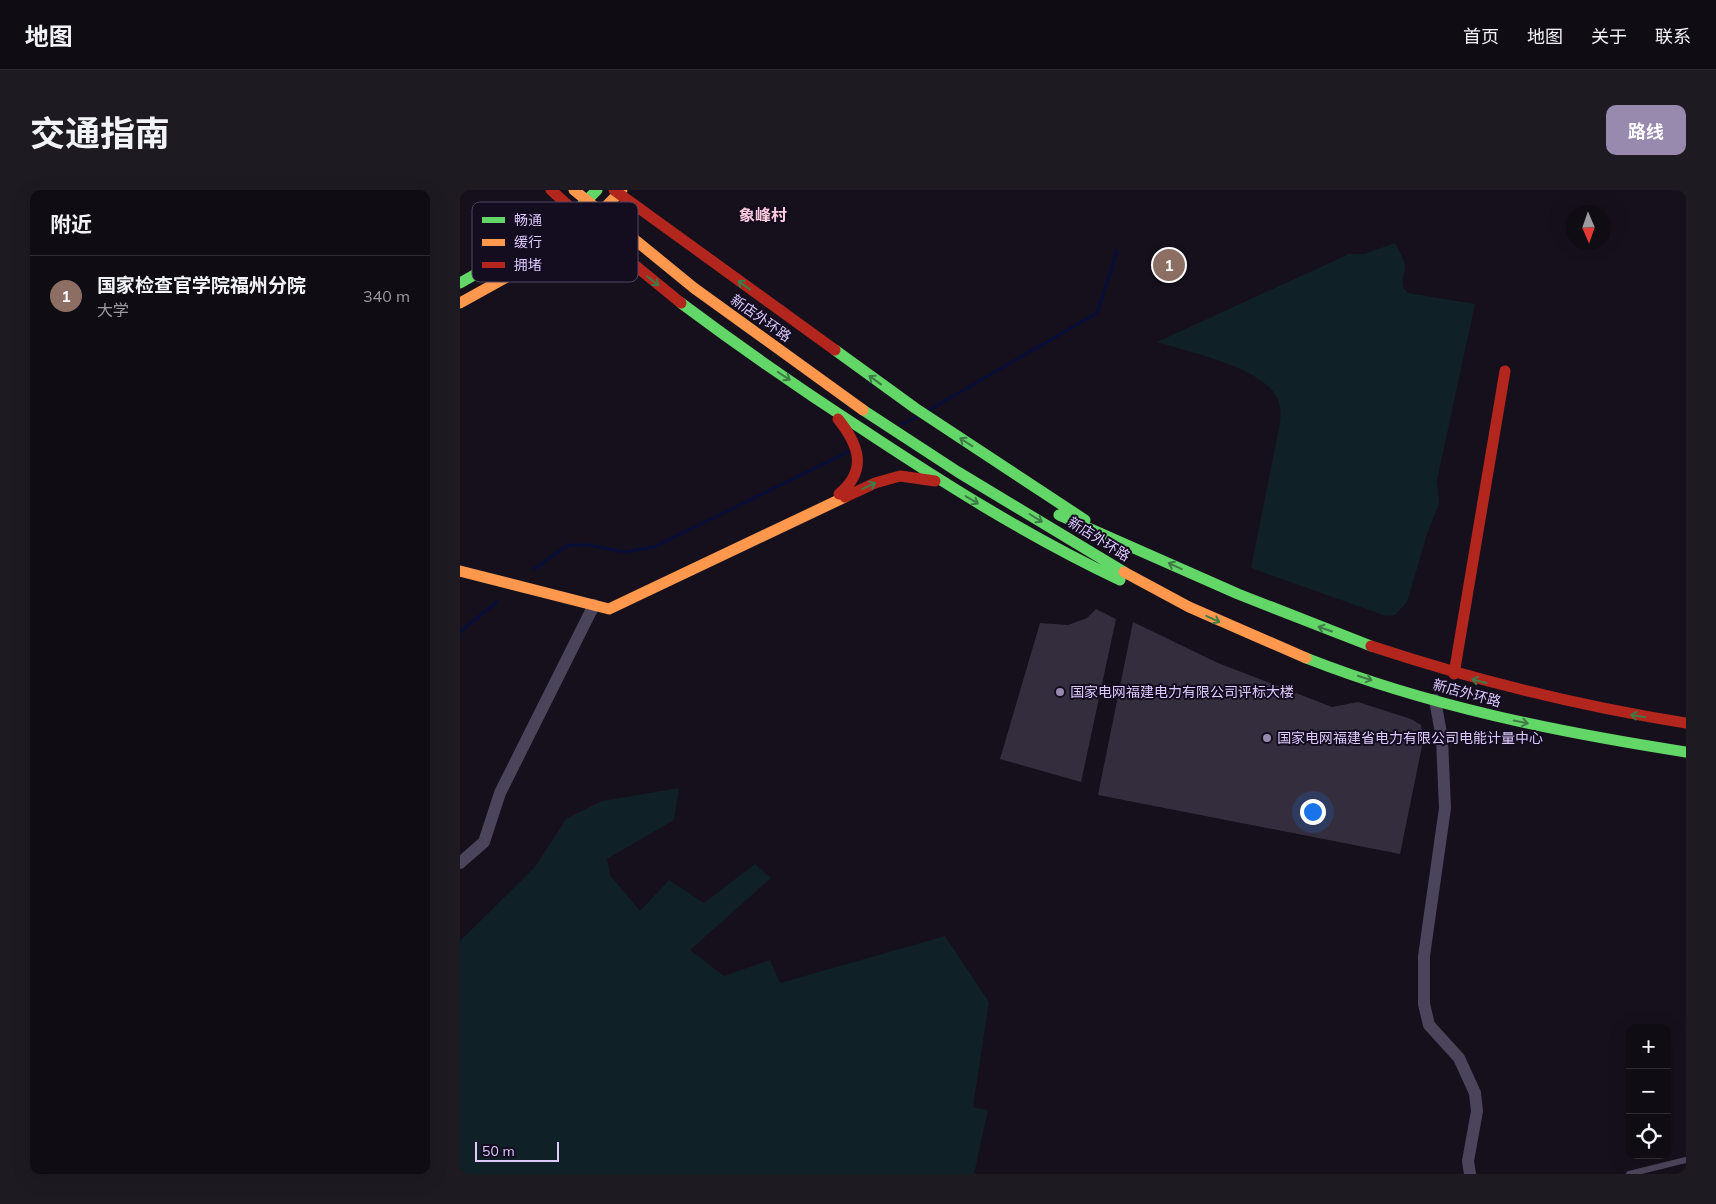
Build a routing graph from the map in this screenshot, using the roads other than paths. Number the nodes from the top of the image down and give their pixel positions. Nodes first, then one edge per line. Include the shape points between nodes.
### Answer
1 (551, 190) edge
2 (574, 190) edge
3 (597, 190) edge
4 (618, 191) edge
5 (564, 202) edge
6 (586, 202) edge
7 (588, 202) edge
8 (609, 202) edge
9 (611, 202) edge
10 (633, 202) edge
11 (638, 206) edge
12 (638, 244) edge
13 (638, 267) edge
14 (472, 276) edge
15 (498, 282) edge
16 (460, 283) edge
17 (460, 303) edge
18 (1505, 371) dead end
19 (826, 405) junction
20 (944, 483) junction
21 (1027, 496) dead end
22 (794, 521) junction
23 (1110, 536) junction
24 (460, 571) edge
25 (1175, 602) junction
26 (594, 605) junction
27 (1454, 674) junction
28 (1435, 700) junction
29 (1686, 723) edge
30 (1686, 752) edge
31 (460, 863) edge
32 (1686, 1160) edge
33 (1470, 1174) edge
34 (1629, 1174) edge

1 - 5 main road
2 -> 7 main road, 新店外环路
3 - 6 main road
3 - 9 main road
4 - 8 main road
10 -> 4 main road
23 -> 11 main road via 933,421
12 -> 25 main road, 新店外环路 via 722,309 905,437
13 -> 19 main road via 674,297
14 - 16 main road
15 - 17 main road
18 - 27 main road
19 - 20 main road
19 - 22 main road via 854,442 858,457 856,478 847,489
22 -> 20 main road via 892,477 908,476
20 -> 25 main road via 1091,567
21 - 23 main road, 新店外环路 via 1059,515
22 - 26 main road via 609,609
27 -> 23 main road, 新店外环路 via 1263,605
24 - 26 main road
25 -> 28 main road, 新店外环路 via 1306,657
26 - 31 street via 500,793 484,842
29 -> 27 main road, 新店外环路 via 1592,707
28 -> 30 main road, 新店外环路 via 1582,735
28 - 33 street via 1442,740 1445,803 1424,956 1424,1004 1429,1025 1459,1058 1474,1093 1477,1111 1468,1161
32 - 34 lane

